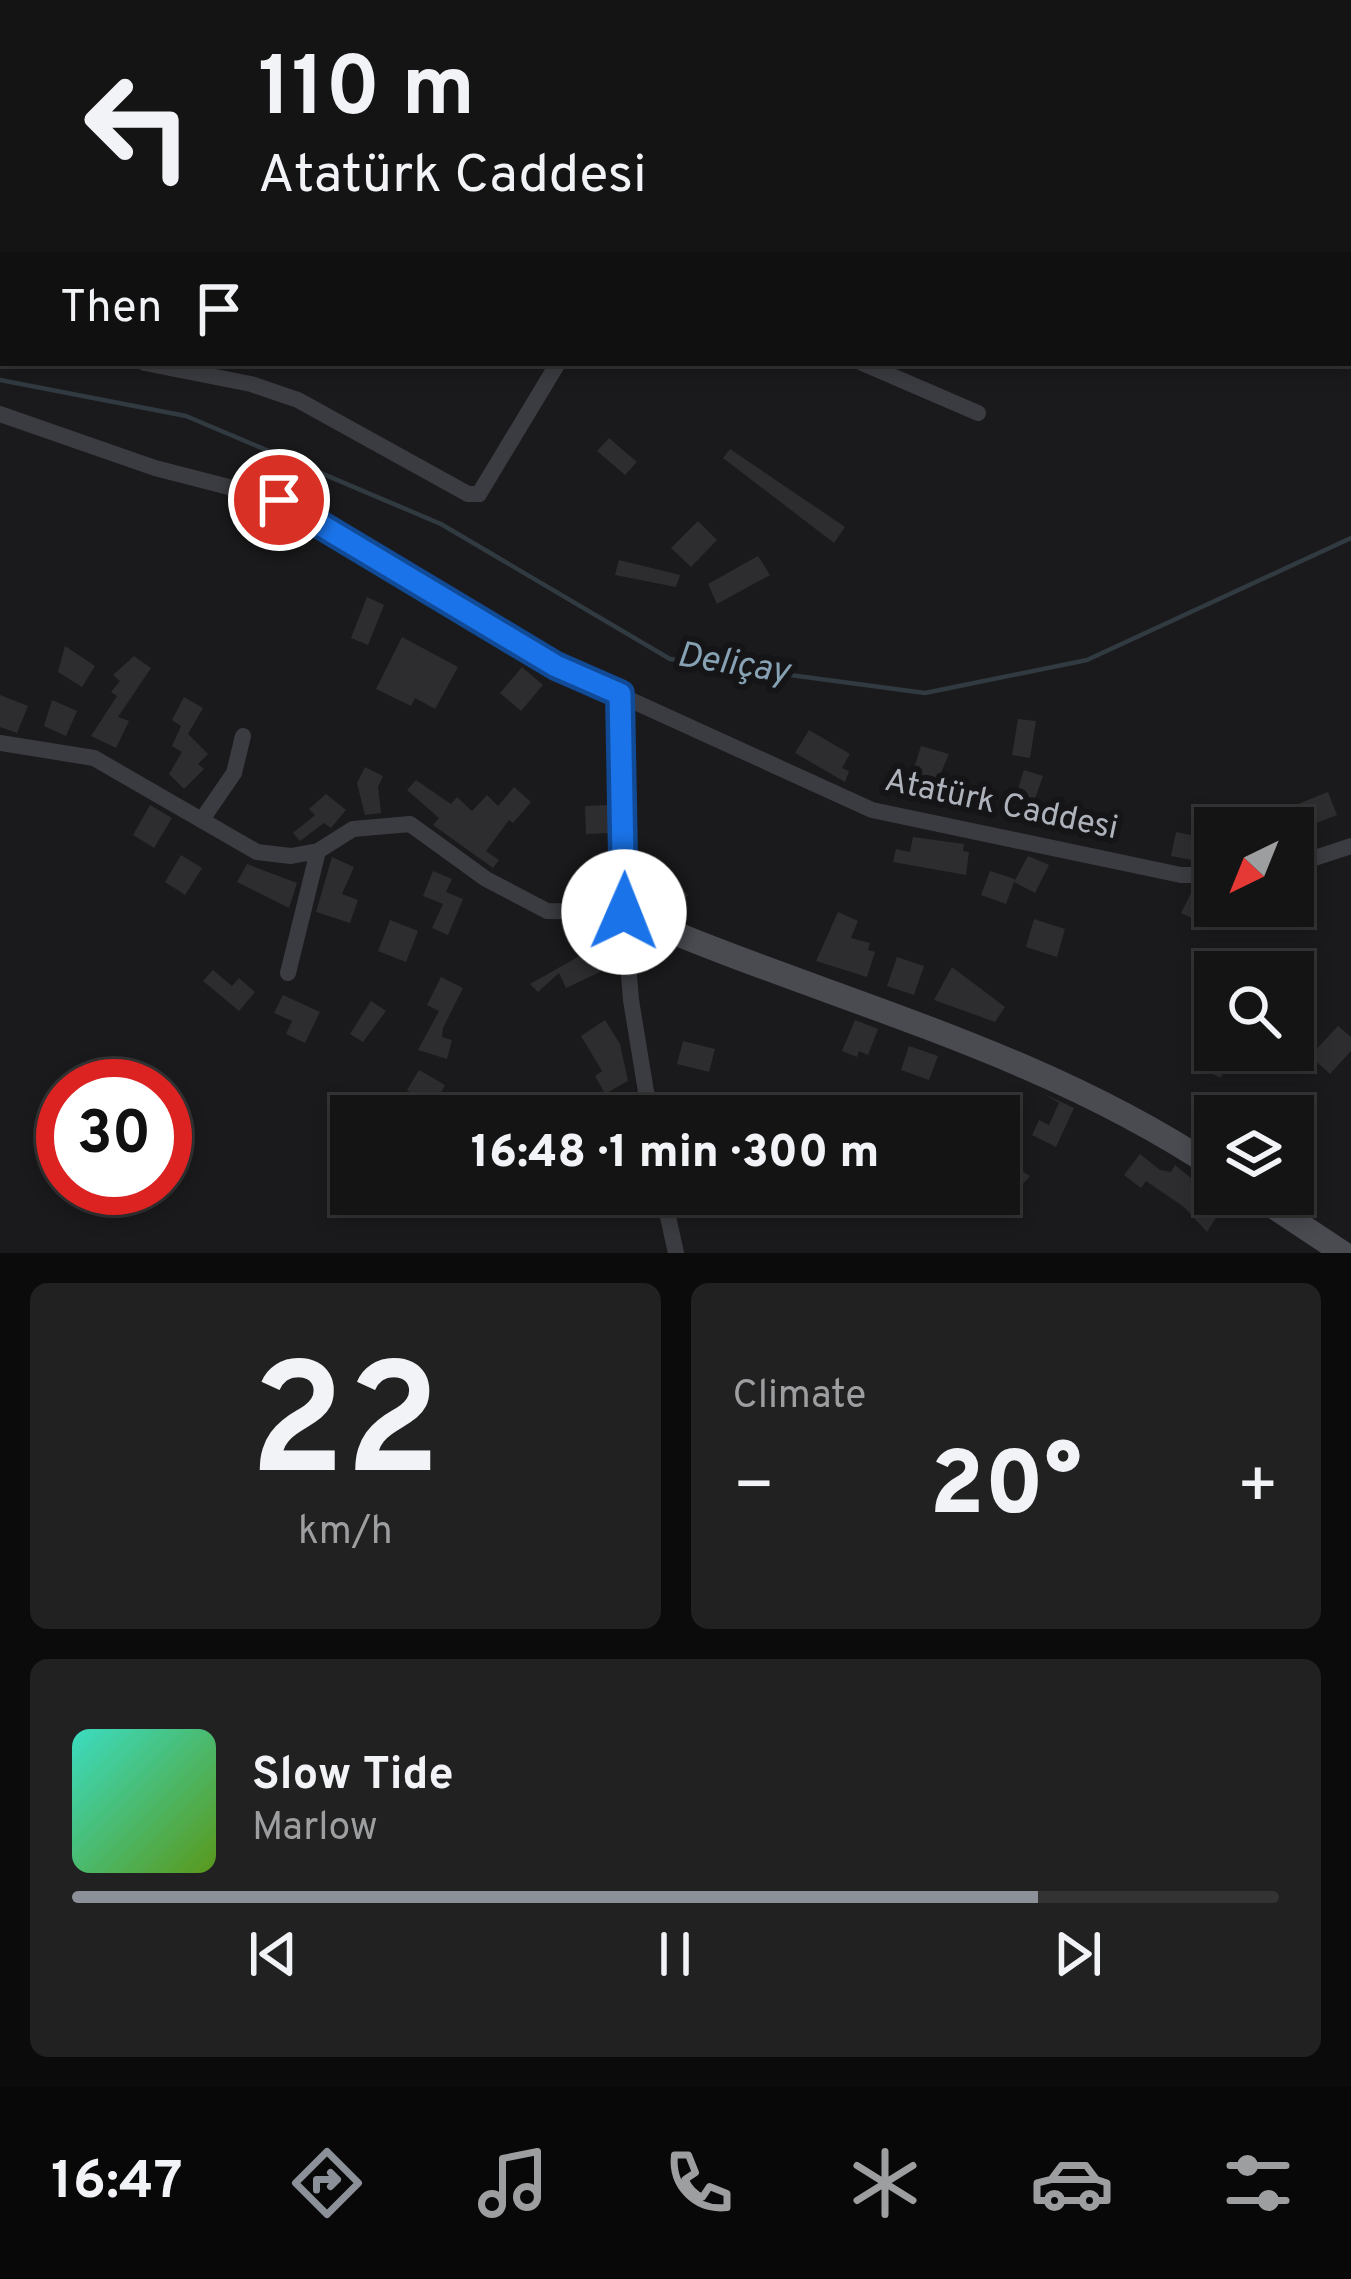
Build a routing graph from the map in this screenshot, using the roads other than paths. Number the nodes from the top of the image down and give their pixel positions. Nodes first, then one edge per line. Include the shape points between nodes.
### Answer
1 (160, 366) edge
2 (556, 366) edge
3 (869, 366) edge
4 (978, 413) dead end
5 (0, 414) edge
6 (620, 694) junction
7 (243, 736) dead end
8 (0, 743) edge
9 (202, 818) junction
10 (1351, 846) edge
11 (318, 851) junction
12 (1314, 858) edge
13 (1194, 874) edge
14 (624, 912) junction
15 (288, 973) dead end
16 (647, 1095) edge
17 (1194, 1154) edge
18 (668, 1215) edge
19 (1286, 1215) edge
20 (676, 1253) edge
21 (1343, 1253) edge

1 - 2 street via 298,400 468,494 479,494
3 - 4 street
5 - 6 street, Atatürk Caddesi via 155,469 279,500 556,666
6 - 13 street, Atatürk Caddesi via 872,810
6 - 14 street
7 - 9 street via 234,772
8 - 9 street via 94,758
9 - 11 street via 256,852
10 - 12 street
11 - 14 street via 353,829 410,824 547,910
11 - 15 street
14 - 16 street
14 - 17 street via 1001,1052
18 - 20 street
19 - 21 street

